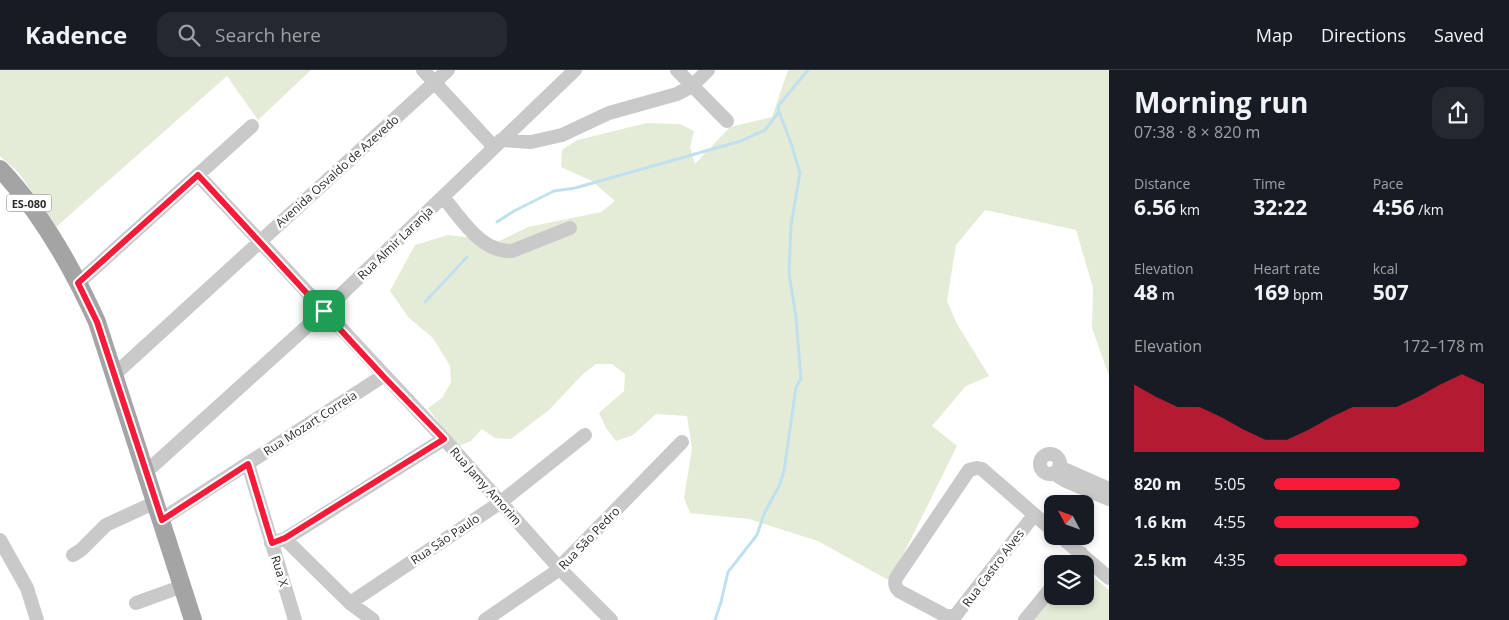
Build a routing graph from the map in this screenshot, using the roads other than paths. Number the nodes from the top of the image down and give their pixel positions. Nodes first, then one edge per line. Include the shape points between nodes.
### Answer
1 (423, 70) edge
2 (448, 70) edge
3 (575, 70) edge
4 (677, 70) edge
5 (708, 70) edge
6 (435, 82) junction
7 (692, 86) junction
8 (727, 121) dead end
9 (252, 126) dead end
10 (498, 144) junction
11 (0, 169) edge
12 (198, 175) junction
13 (443, 197) junction
14 (570, 228) dead end
15 (260, 242) junction
16 (78, 283) junction
17 (324, 311) junction
18 (115, 374) junction
19 (383, 376) junction
20 (585, 435) dead end
21 (444, 439) junction
22 (682, 442) dead end
23 (248, 464) junction
24 (146, 472) junction
25 (1109, 489) edge
26 (1109, 500) edge
27 (156, 502) junction
28 (501, 502) junction
29 (1034, 515) junction
30 (162, 520) junction
31 (1044, 523) edge
32 (0, 540) edge
33 (278, 541) junction
34 (72, 555) dead end
35 (559, 568) junction
36 (1094, 569) edge
37 (1109, 578) edge
38 (183, 586) junction
39 (1044, 597) edge
40 (136, 603) dead end
41 (350, 603) junction
42 (37, 620) edge
43 (194, 620) edge
44 (295, 620) edge
45 (373, 620) edge
46 (485, 620) edge
47 (611, 620) edge
48 (1025, 620) edge

1 - 6 street
2 - 6 street, Avenida Osvaldo de Azevedo
3 - 10 street, Rua Almir Laranja
4 - 7 street
5 - 7 street
6 - 10 street
6 - 15 street, Avenida Osvaldo de Azevedo
7 - 8 street
7 - 10 street via 670,97 609,113 562,135 545,140
9 - 12 street
10 - 13 street, Rua Almir Laranja
11 - 16 main road, ES-080 via 27,200
12 - 15 street, Rua Jamy Amorim
12 - 16 street
13 - 14 street via 479,239 495,249 512,251
13 - 17 street, Rua Almir Laranja
15 - 17 street, Rua Jamy Amorim
15 - 18 street, Avenida Osvaldo de Azevedo
16 - 18 main road, ES-080 via 97,322
17 - 19 street, Rua Jamy Amorim
17 - 24 street, Rua Almir Laranja
18 - 24 main road, ES-080
19 - 21 street, Rua Jamy Amorim
19 - 23 street, Rua Mozart Correia
20 - 28 street, Rua São Paulo
21 - 28 street, Rua Jamy Amorim
21 - 33 street
22 - 35 street, Rua São Pedro
23 - 30 street, Rua Mozart Correia
23 - 33 street, Rua X
24 - 27 main road, ES-080
25 - 26 street via 1056,470 1066,481
27 - 30 main road, ES-080
27 - 34 street via 106,525
28 - 35 street, Rua Jamy Amorim
28 - 41 street, Rua São Paulo
29 - 29 street, Rua Castro Alves via 955,616 950,618 899,592 894,582 896,578 969,470 982,469
29 - 31 street
30 - 38 main road, ES-080
32 - 42 street via 27,588
33 - 41 street
33 - 44 street, Rua X
35 - 46 street, Rua São Pedro
35 - 47 street, Rua Jamy Amorim
36 - 37 street
38 - 40 street
38 - 43 main road, ES-080
39 - 48 street
41 - 45 street

